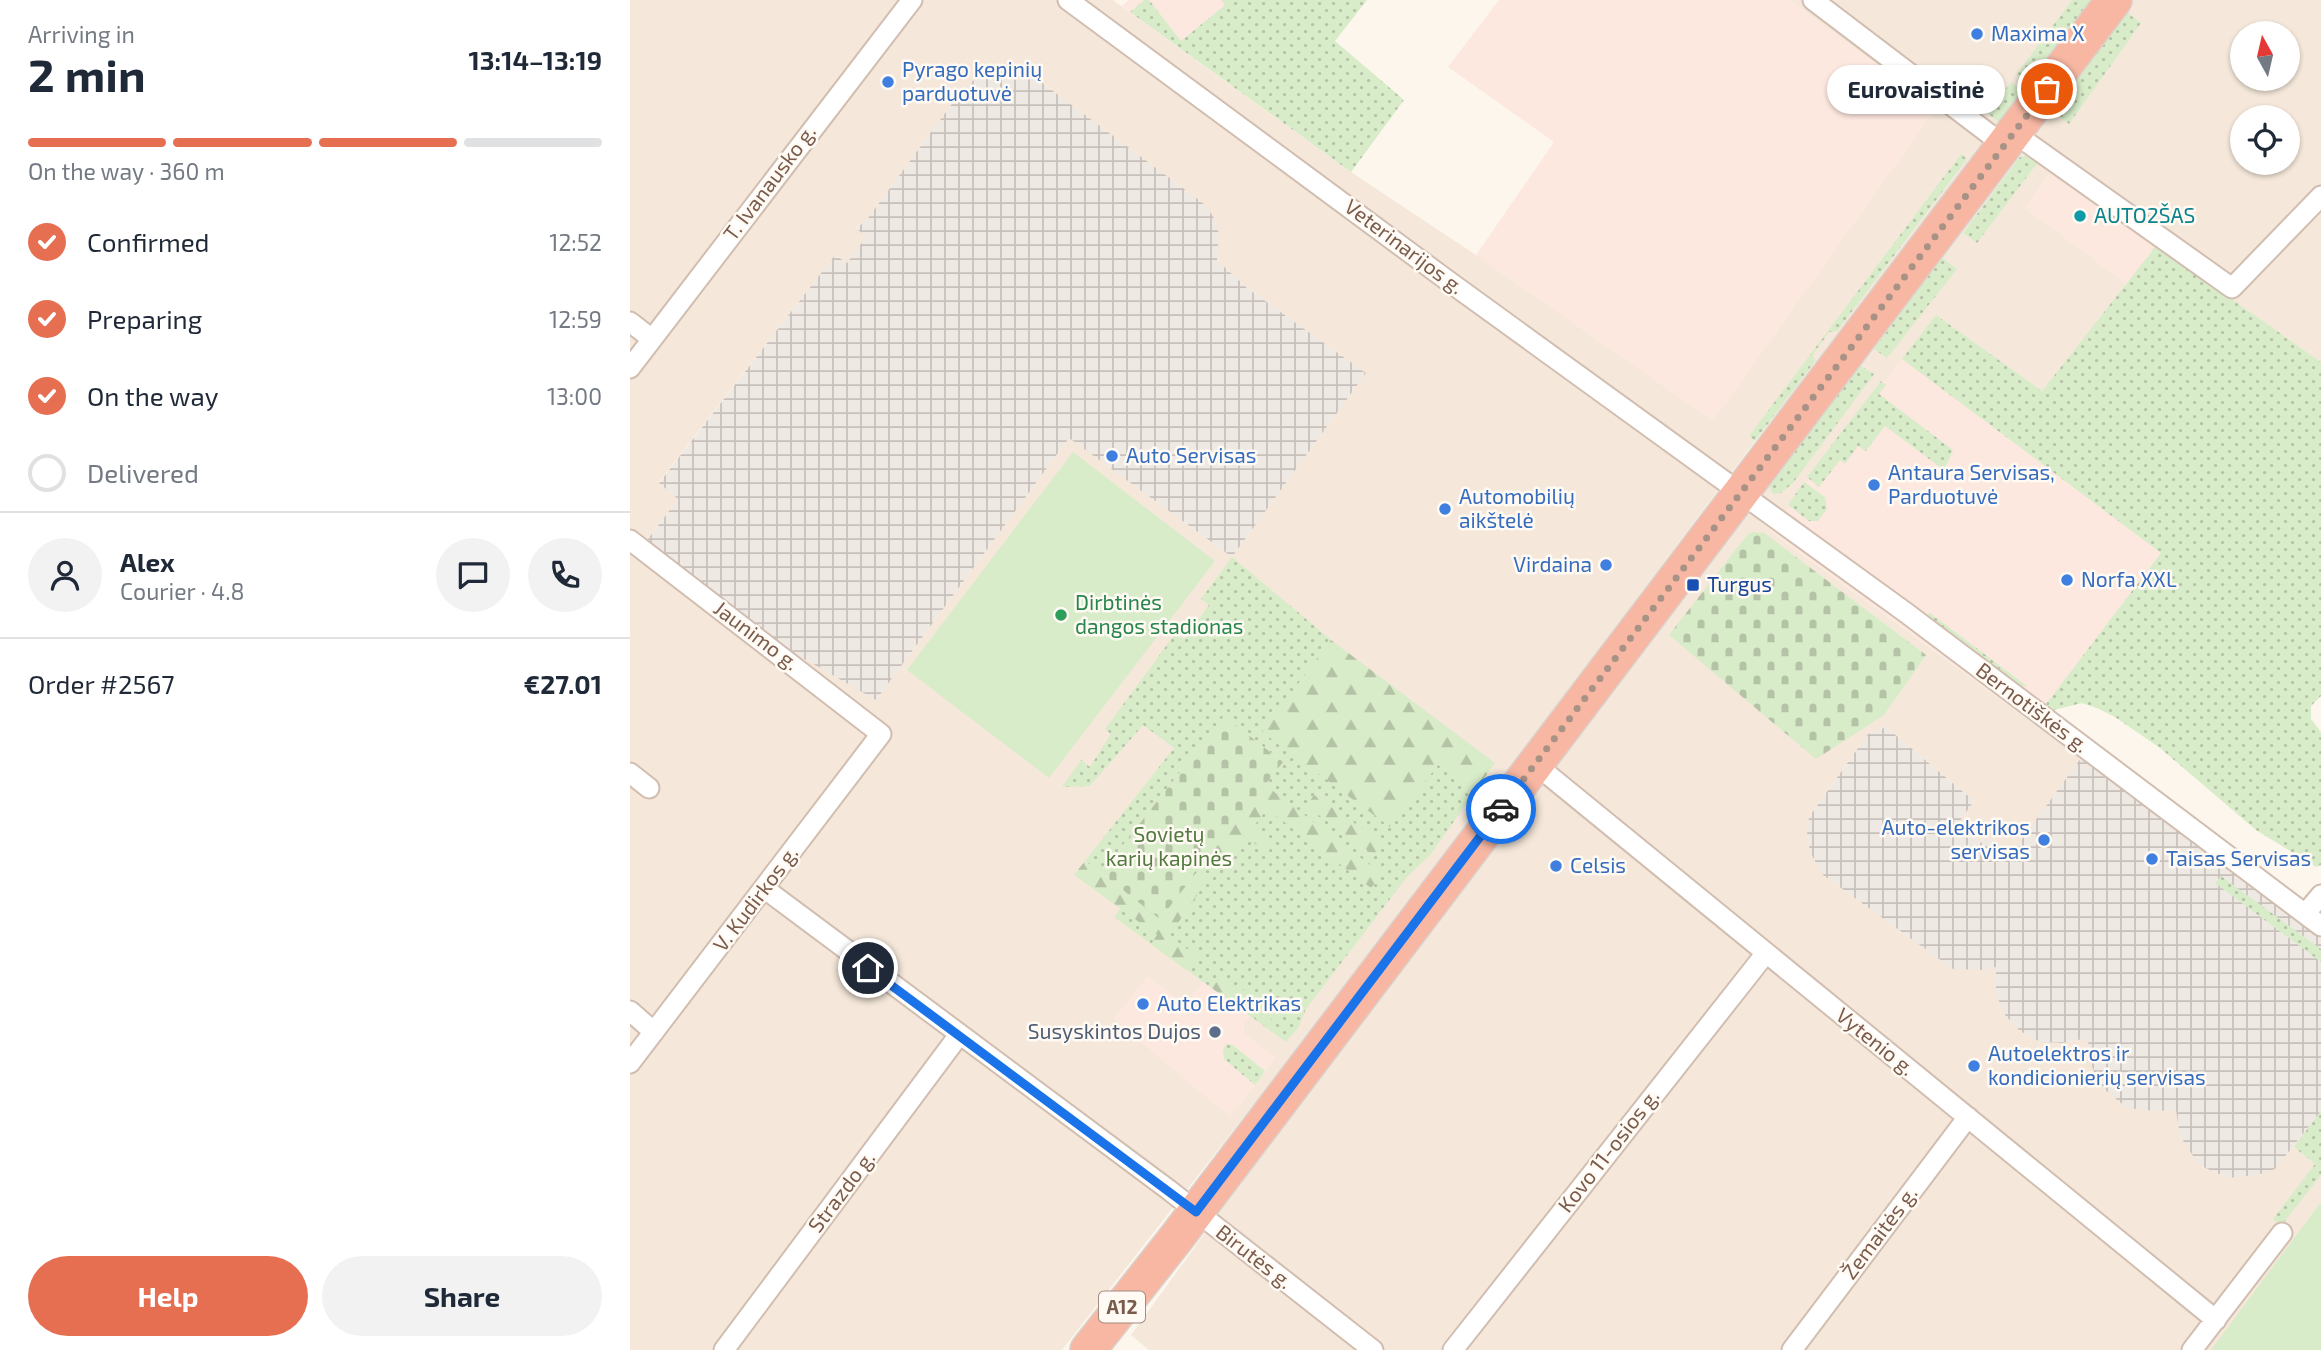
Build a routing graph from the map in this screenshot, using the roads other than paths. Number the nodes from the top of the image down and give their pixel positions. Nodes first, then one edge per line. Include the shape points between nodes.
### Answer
1 (912, 0) edge
2 (1068, 0) edge
3 (1813, 0) edge
4 (2114, 0) edge
5 (2009, 139) junction
6 (2321, 196) edge
7 (630, 322) edge
8 (652, 339) junction
9 (630, 368) edge
10 (1742, 491) junction
11 (630, 540) edge
12 (881, 734) joint
13 (1535, 764) junction
14 (630, 773) edge
15 (649, 788) dead end
16 (765, 889) junction
17 (2321, 895) edge
18 (2313, 920) edge
19 (1766, 953) junction
20 (630, 1011) edge
21 (654, 1032) junction
22 (959, 1035) junction
23 (630, 1063) edge
24 (1968, 1117) junction
25 (1196, 1212) junction
26 (2282, 1233) dead end
27 (2216, 1320) junction
28 (724, 1350) edge
29 (1088, 1350) edge
30 (1373, 1350) edge
31 (1453, 1350) edge
32 (1792, 1350) edge
33 (2192, 1350) edge

1 - 8 street, T. Ivanausko g.
2 - 10 street, Veterinarijos g.
3 - 5 street
4 - 5 highway, A12
5 - 6 street via 2232,288
5 - 10 highway, A12
7 - 8 street
8 - 9 street, T. Ivanausko g.
10 - 13 highway, A12
10 - 18 street, Bernotiškės g.
11 - 12 street, Jaunimo g.
12 - 16 street, V. Kudirkos g.
13 - 19 street, Vytenio g.
13 - 25 highway, A12
14 - 15 street
16 - 21 street, V. Kudirkos g.
16 - 22 street, Birutės g.
17 - 18 street
19 - 24 street, Vytenio g.
19 - 31 street, Kovo 11-osios g.
20 - 21 street
21 - 23 street, V. Kudirkos g.
22 - 25 street, Birutės g.
22 - 28 street, Strazdo g.
24 - 27 street, Vytenio g.
24 - 32 street, Žemaitės g.
25 - 29 highway, A12
25 - 30 street, Birutės g.
26 - 27 street
27 - 33 street

